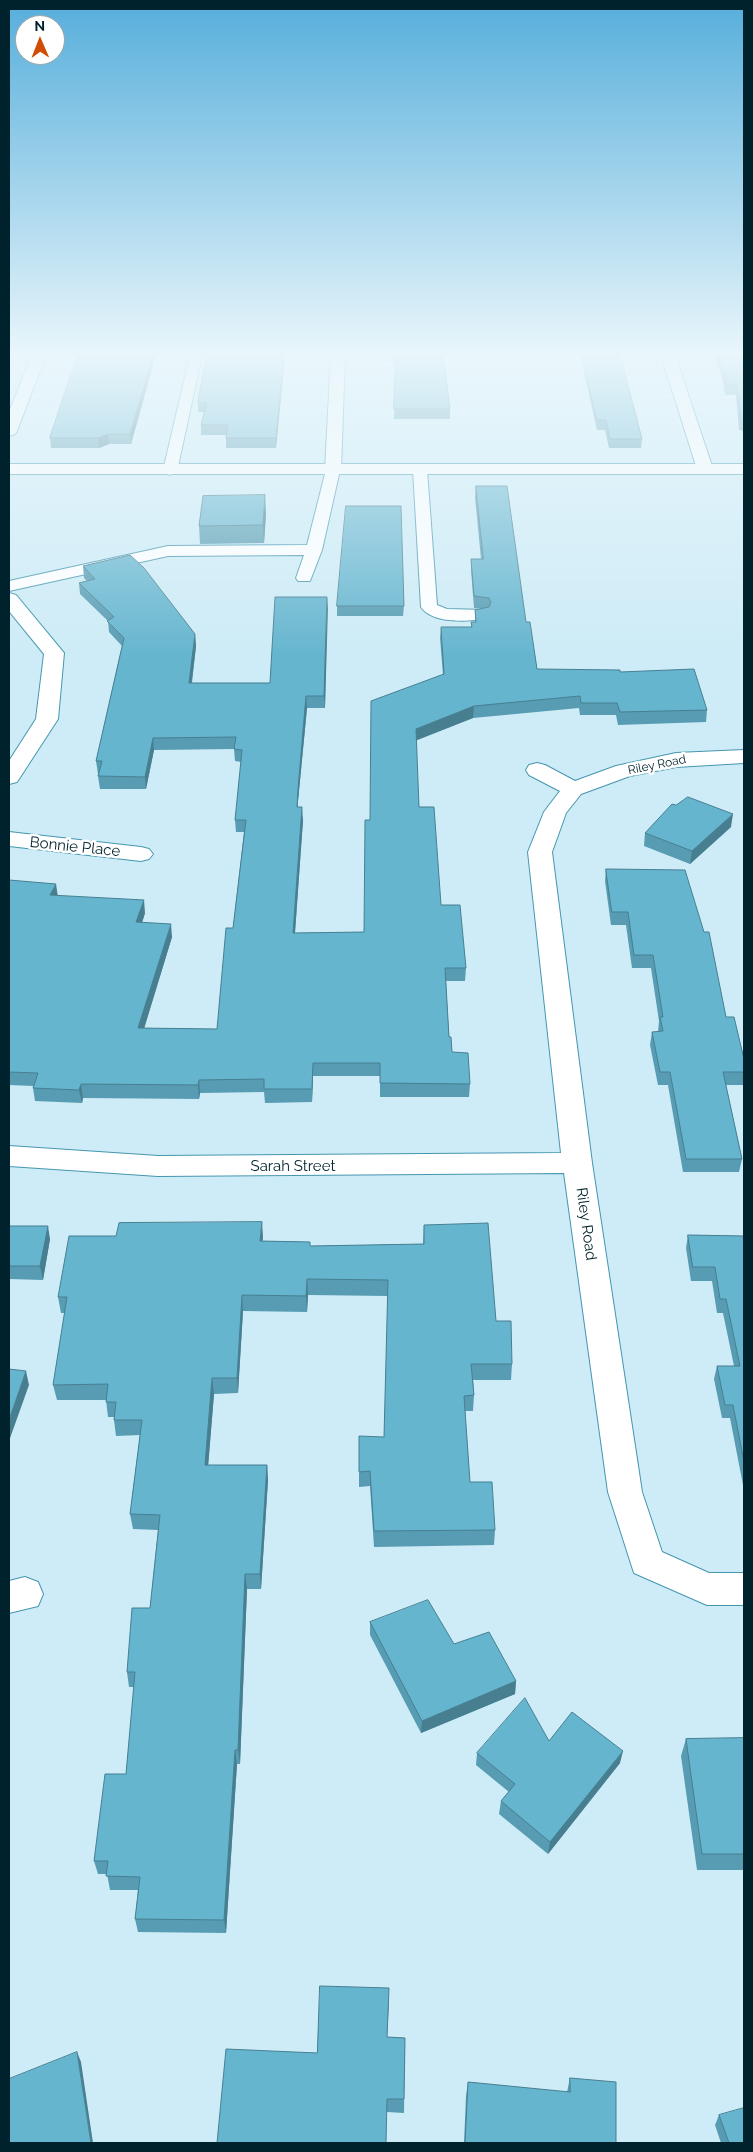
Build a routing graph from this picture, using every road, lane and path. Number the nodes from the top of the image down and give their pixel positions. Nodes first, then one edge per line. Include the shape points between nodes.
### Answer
1 (173, 455) edge
2 (335, 455) edge
3 (701, 455) edge
4 (9, 469) edge
5 (705, 469) junction
6 (744, 469) edge
7 (334, 470) junction
8 (420, 470) junction
9 (170, 471) junction
10 (314, 550) junction
11 (304, 578) dead end
12 (9, 586) edge
13 (9, 599) edge
14 (481, 614) edge
15 (744, 757) edge
16 (537, 770) dead end
17 (9, 777) edge
18 (573, 789) junction
19 (9, 839) edge
20 (141, 854) dead end
21 (9, 1156) edge
22 (577, 1163) junction
23 (744, 1589) edge

1 - 9 lane
2 - 7 street
3 - 5 street
4 - 9 street
5 - 6 street
5 - 8 street
7 - 8 street
7 - 9 street
7 - 10 lane
8 - 14 lane via 429,608 444,614
10 - 11 lane
10 - 12 lane via 168,551
13 - 17 street via 54,653 48,719
15 - 18 street, Riley Road via 676,760 624,771
16 - 18 street
18 - 22 street, Riley Road via 555,812 540,852
19 - 20 street, Bonnie Place
21 - 22 street, Sarah Street via 158,1166
22 - 23 street, Riley Road via 625,1492 647,1562 707,1589

